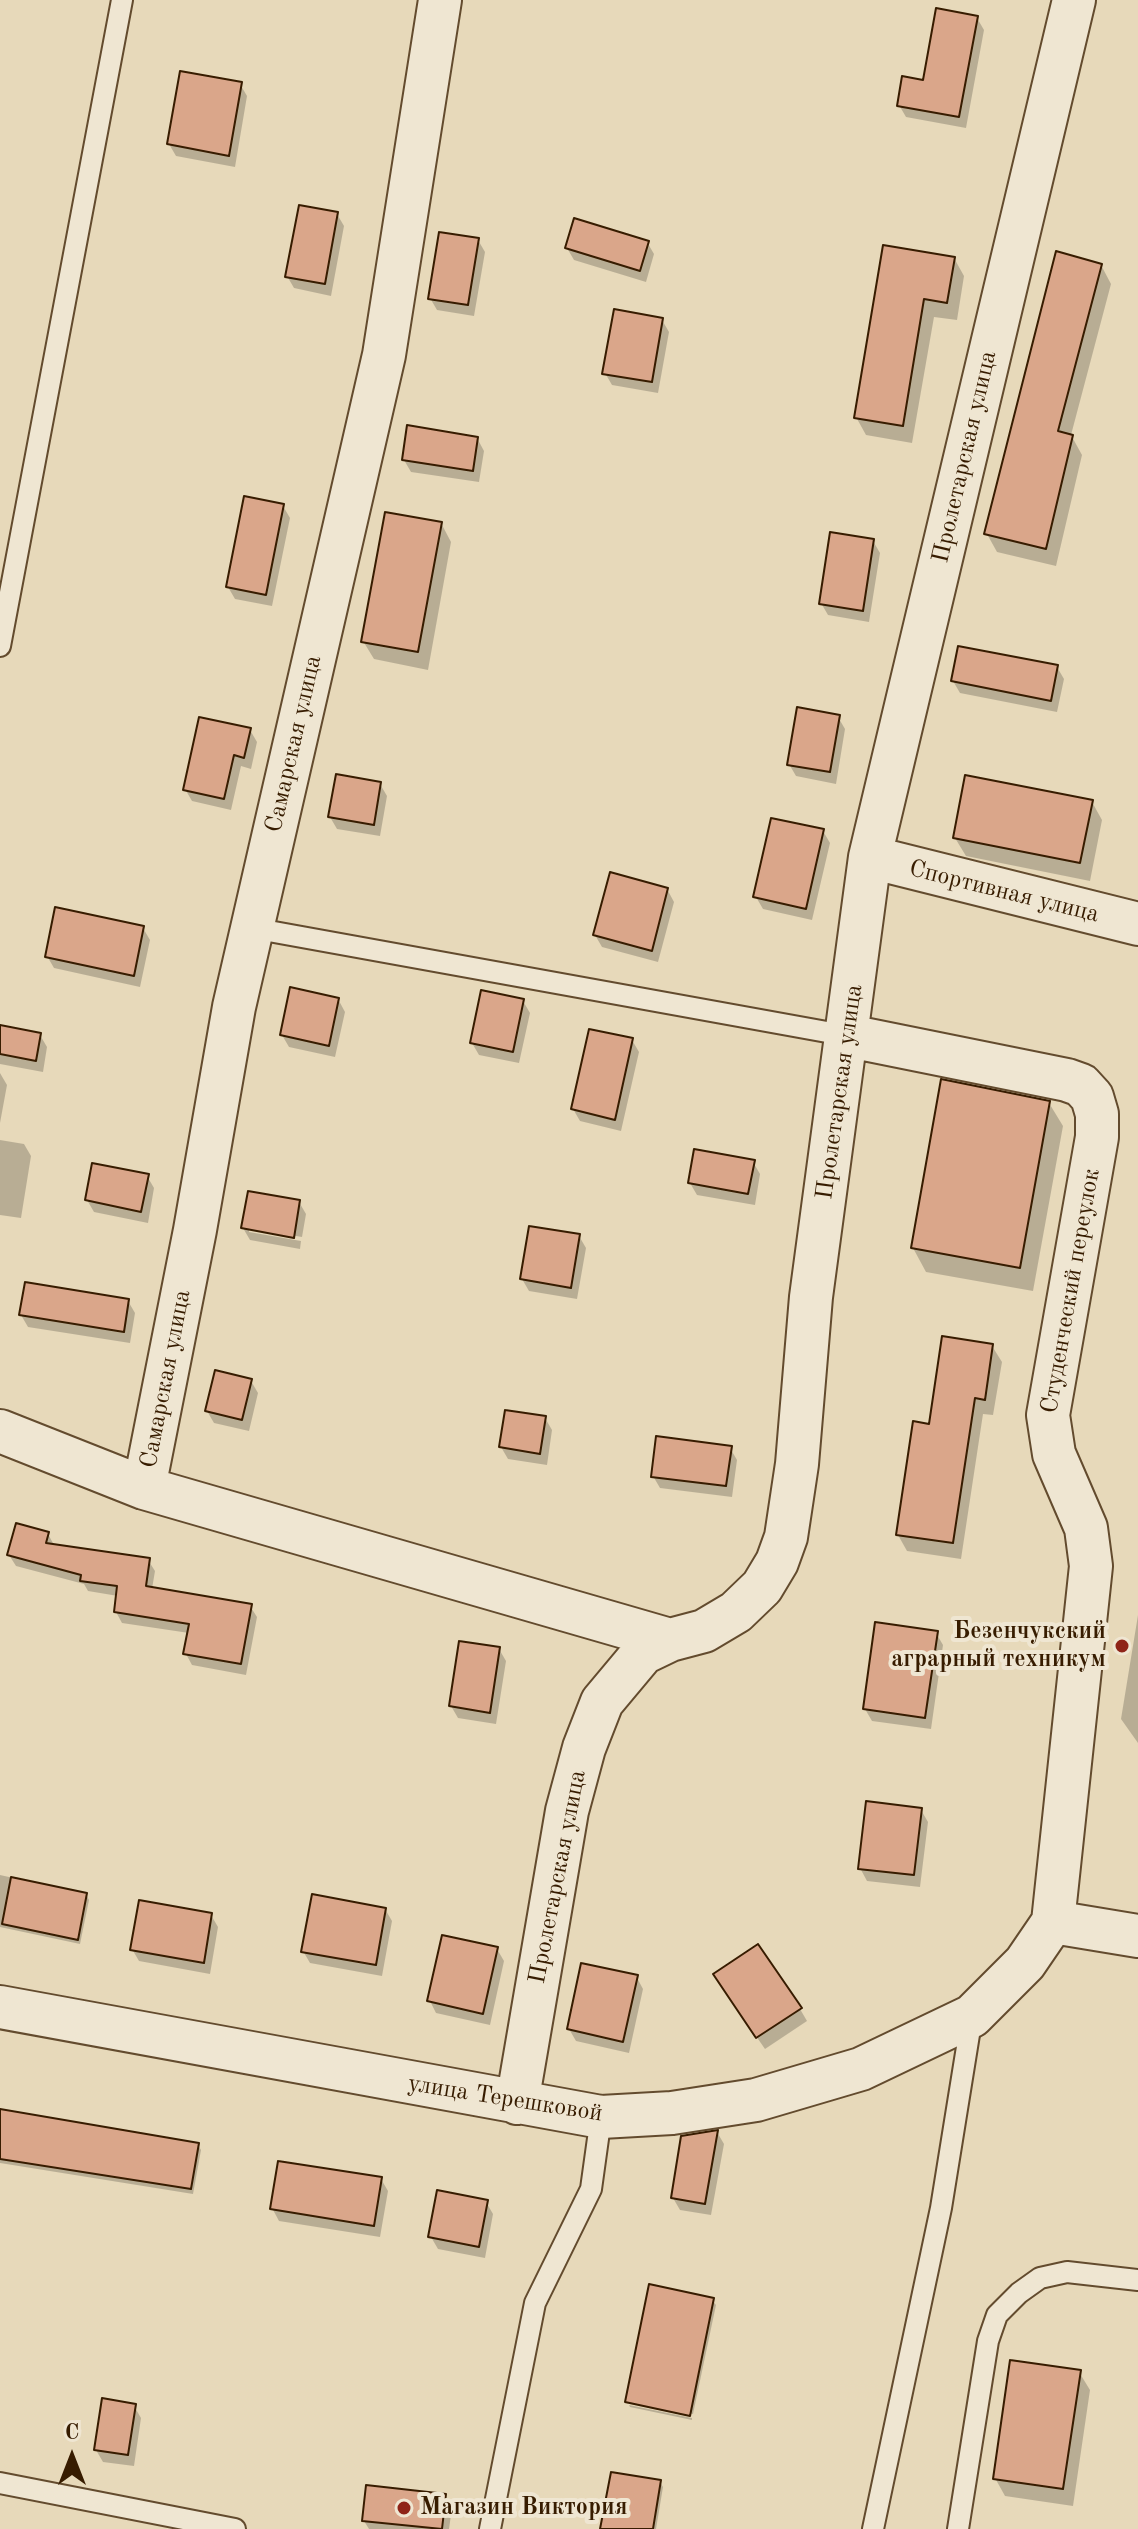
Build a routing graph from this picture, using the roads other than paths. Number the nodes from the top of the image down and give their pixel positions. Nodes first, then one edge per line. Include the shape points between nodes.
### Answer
1 (122, 0) edge
2 (440, 0) edge
3 (1074, 0) edge
4 (0, 646) edge
5 (870, 857) junction
6 (1138, 924) edge
7 (252, 928) junction
8 (849, 1036) junction
9 (0, 1431) edge
10 (144, 1488) junction
11 (670, 1640) junction
12 (1053, 1922) junction
13 (1138, 1936) edge
14 (0, 2007) edge
15 (972, 2016) junction
16 (517, 2103) junction
17 (601, 2117) junction
18 (1138, 2280) edge
19 (0, 2483) edge
20 (235, 2529) edge
21 (490, 2529) edge
22 (873, 2529) edge
23 (958, 2529) edge

1 - 4 lane
2 - 7 street, Самарская улица via 384,355
3 - 5 street, Пролетарская улица
5 - 6 street, Спортивная улица
5 - 8 street, Пролетарская улица
7 - 8 lane
7 - 10 street, Самарская улица
8 - 11 street, Пролетарская улица via 811,1297 786,1537 762,1587 736,1612 704,1631
8 - 12 street, Студенческий переулок via 1067,1080 1092,1097 1097,1114 1048,1415 1054,1454 1086,1528 1091,1566
9 - 10 street
10 - 11 street
11 - 16 street, Пролетарская улица via 643,1653 623,1673 602,1702 584,1748 567,1811
12 - 13 street
12 - 15 street, улица Терешковой via 1025,1963
14 - 16 street, улица Терешковой
15 - 17 street, улица Терешковой via 861,2069 756,2100
15 - 22 lane via 941,2208
16 - 17 street, улица Терешковой
17 - 21 lane via 591,2189 535,2303
18 - 23 lane via 1067,2272 1040,2278 997,2315 988,2341
19 - 20 lane

